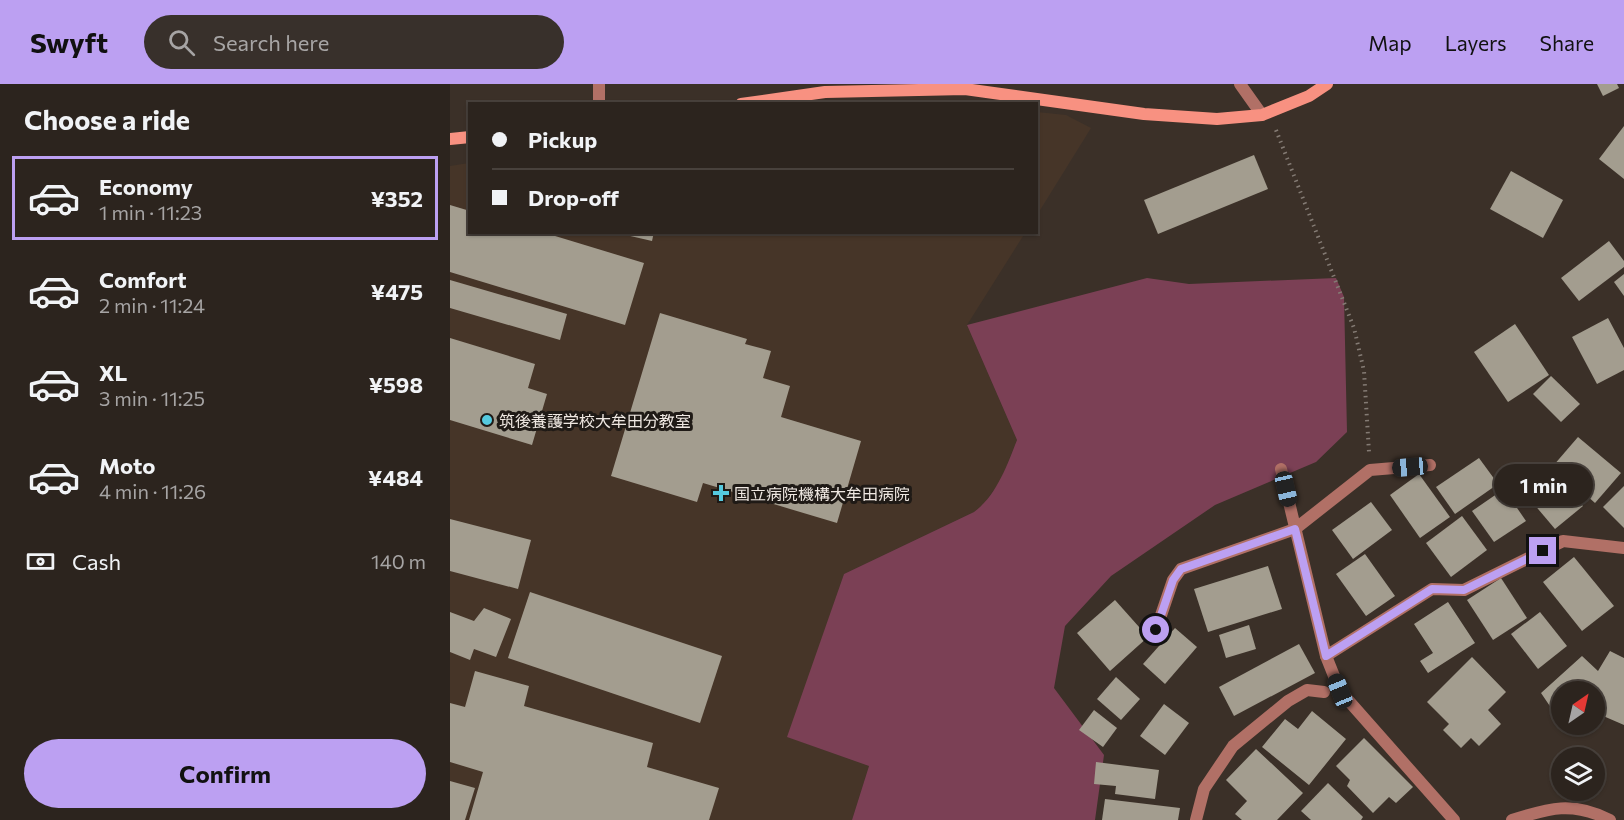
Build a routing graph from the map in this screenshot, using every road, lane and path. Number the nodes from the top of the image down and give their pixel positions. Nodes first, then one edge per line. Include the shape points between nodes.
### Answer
1 (599, 84) edge
2 (1240, 84) edge
3 (1328, 84) edge
4 (599, 102) edge
5 (756, 102) edge
6 (1262, 115) junction
7 (468, 137) edge
8 (450, 139) edge
9 (1430, 465) dead end
10 (1281, 470) dead end
11 (1370, 470) junction
12 (1295, 529) junction
13 (1624, 548) edge
14 (1156, 630) dead end
15 (1326, 656) junction
16 (1324, 692) dead end
17 (1196, 820) edge
18 (1454, 820) edge
19 (1512, 820) edge
20 (1610, 820) edge

1 - 4 street
2 - 6 street
3 - 6 main road
5 - 6 main road via 825,93 965,88 1144,114 1217,119
6 - 11 path via 1278,133 1354,328 1364,371
7 - 8 main road
9 - 11 street
10 - 12 street
11 - 12 street
12 - 14 street via 1181,569 1173,580
12 - 15 street
13 - 15 street via 1563,541 1464,590 1432,589
15 - 18 street via 1340,691
16 - 17 street via 1307,690 1288,701 1233,747 1204,789
19 - 20 street via 1547,808 1582,809

